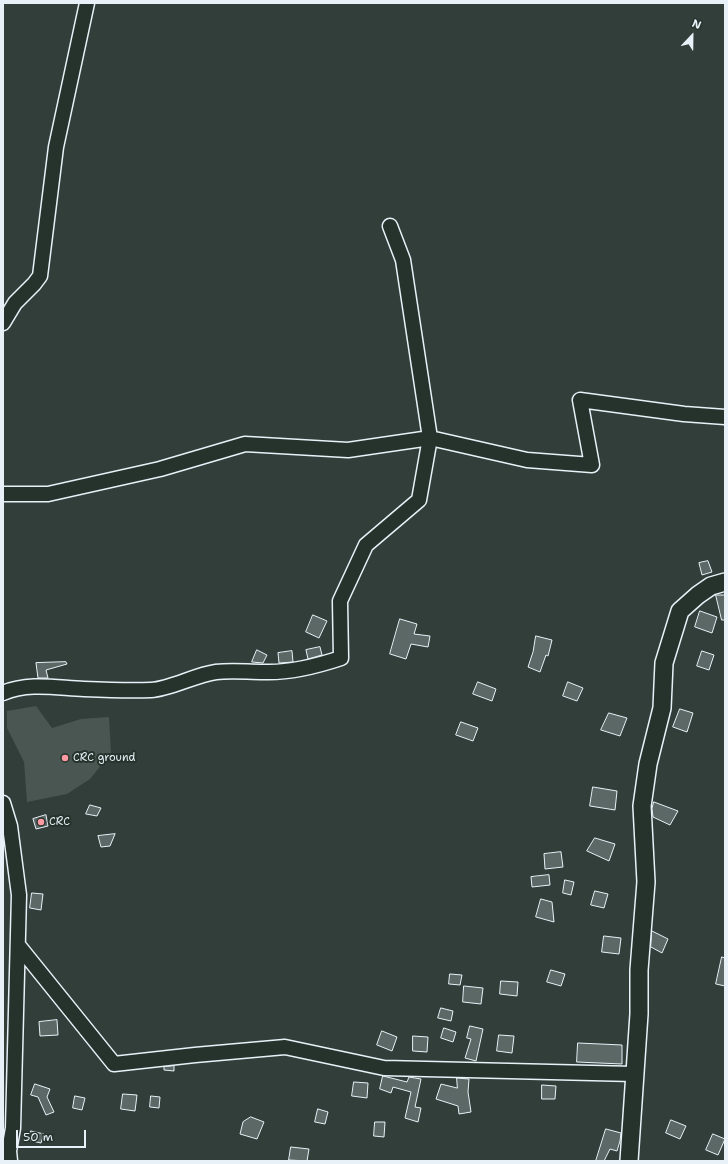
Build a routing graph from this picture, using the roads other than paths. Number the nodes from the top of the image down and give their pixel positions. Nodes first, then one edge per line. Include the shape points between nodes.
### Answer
1 (86, 3) edge
2 (390, 226) dead end
3 (3, 323) edge
4 (725, 417) edge
5 (430, 438) junction
6 (3, 494) edge
7 (725, 582) edge
8 (3, 693) edge
9 (3, 803) edge
10 (18, 945) junction
11 (634, 1074) junction
12 (10, 1161) edge
13 (629, 1161) edge

1 - 3 street via 56,147 40,276 15,303
2 - 5 street via 403,260
4 - 5 street via 580,400 592,465 528,460
5 - 6 street via 348,450 245,444 160,469 48,494
5 - 8 street via 419,500 366,545 340,601 341,658 315,667 265,672 214,672 153,690 83,689 52,685
7 - 11 main road via 711,586 680,611 664,663 662,708 648,764 642,806 646,882
9 - 10 street via 10,826 19,895
10 - 11 street via 114,1064 285,1047 384,1068
10 - 12 street
11 - 13 main road

